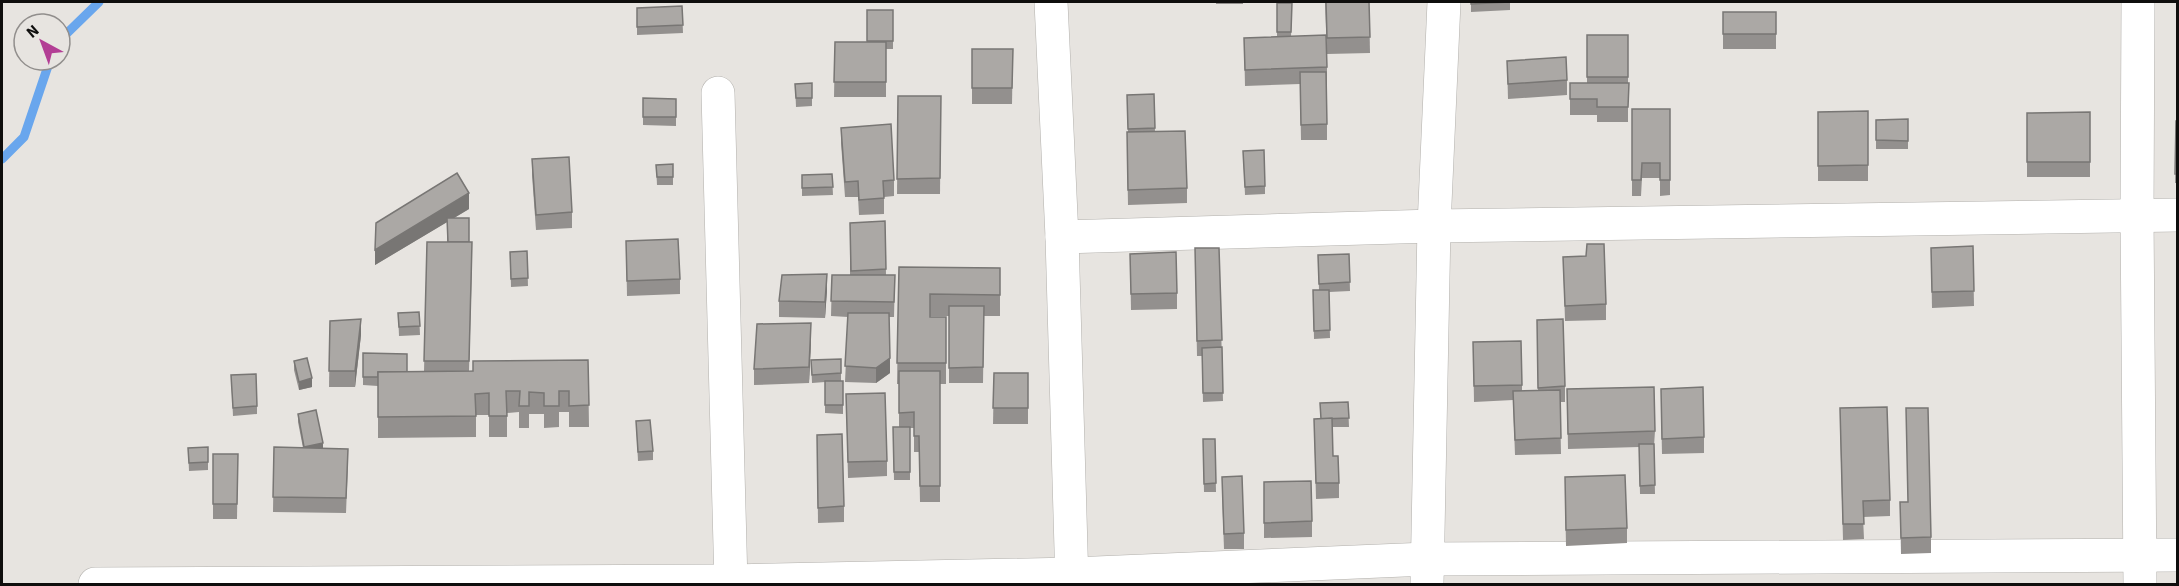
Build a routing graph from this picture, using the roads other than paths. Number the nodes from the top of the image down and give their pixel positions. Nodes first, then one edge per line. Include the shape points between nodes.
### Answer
1 (1051, 2) edge
2 (1444, 2) edge
3 (2138, 2) edge
4 (718, 93) dead end
5 (2137, 215) junction
6 (2178, 215) edge
7 (1434, 226) junction
8 (1062, 237) junction
9 (2178, 555) edge
10 (2139, 570) edge
11 (1427, 572) edge
12 (1072, 579) edge
13 (731, 583) edge
14 (95, 585) edge

1 - 8 street
2 - 7 street
3 - 5 street
4 - 13 street
5 - 6 street
5 - 7 street
5 - 10 street
7 - 8 street
7 - 11 street
8 - 12 street
9 - 10 street
10 - 11 street
11 - 12 street
12 - 13 street
13 - 14 street

